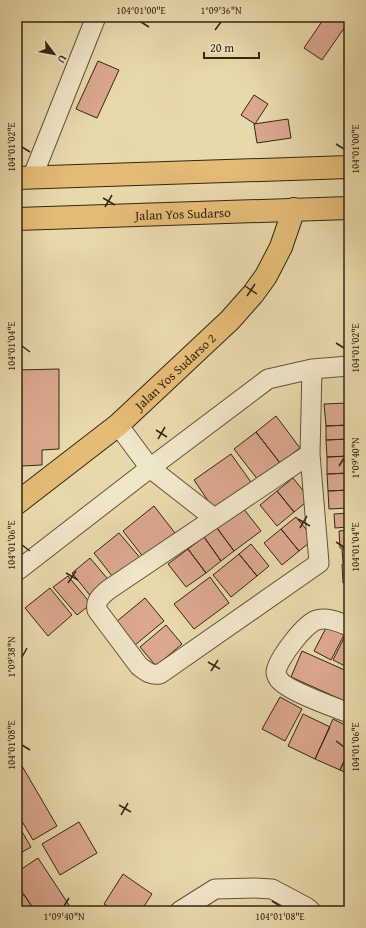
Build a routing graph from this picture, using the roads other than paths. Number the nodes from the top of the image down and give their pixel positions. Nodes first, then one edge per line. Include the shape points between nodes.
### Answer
1 (96, 17) edge
2 (349, 167) edge
3 (24, 178) edge
4 (349, 208) edge
5 (294, 209) junction
6 (17, 219) edge
7 (349, 366) edge
8 (312, 369) junction
9 (118, 425) junction
10 (310, 454) junction
11 (150, 468) junction
12 (17, 503) edge
13 (214, 518) junction
14 (17, 571) edge
15 (349, 626) edge
16 (349, 713) edge
17 (180, 911) edge
18 (311, 911) edge

1 - 3 street
2 - 3 main road
4 - 5 main road, Jalan Yos Sudarso
5 - 6 main road, Jalan Yos Sudarso
5 - 9 main road, Jalan Yos Sudarso 2 via 281,247 253,294 230,320
7 - 8 street
8 - 10 street
8 - 11 street via 268,379
9 - 11 street
9 - 12 main road, Jalan Yos Sudarso 2
10 - 13 street
10 - 13 street via 319,563 160,674 153,675 139,666 97,610 96,605 108,590
11 - 13 street
11 - 14 street
15 - 16 street via 328,618 315,620 295,639 276,672 283,684
17 - 18 street via 215,889 254,888 272,889

